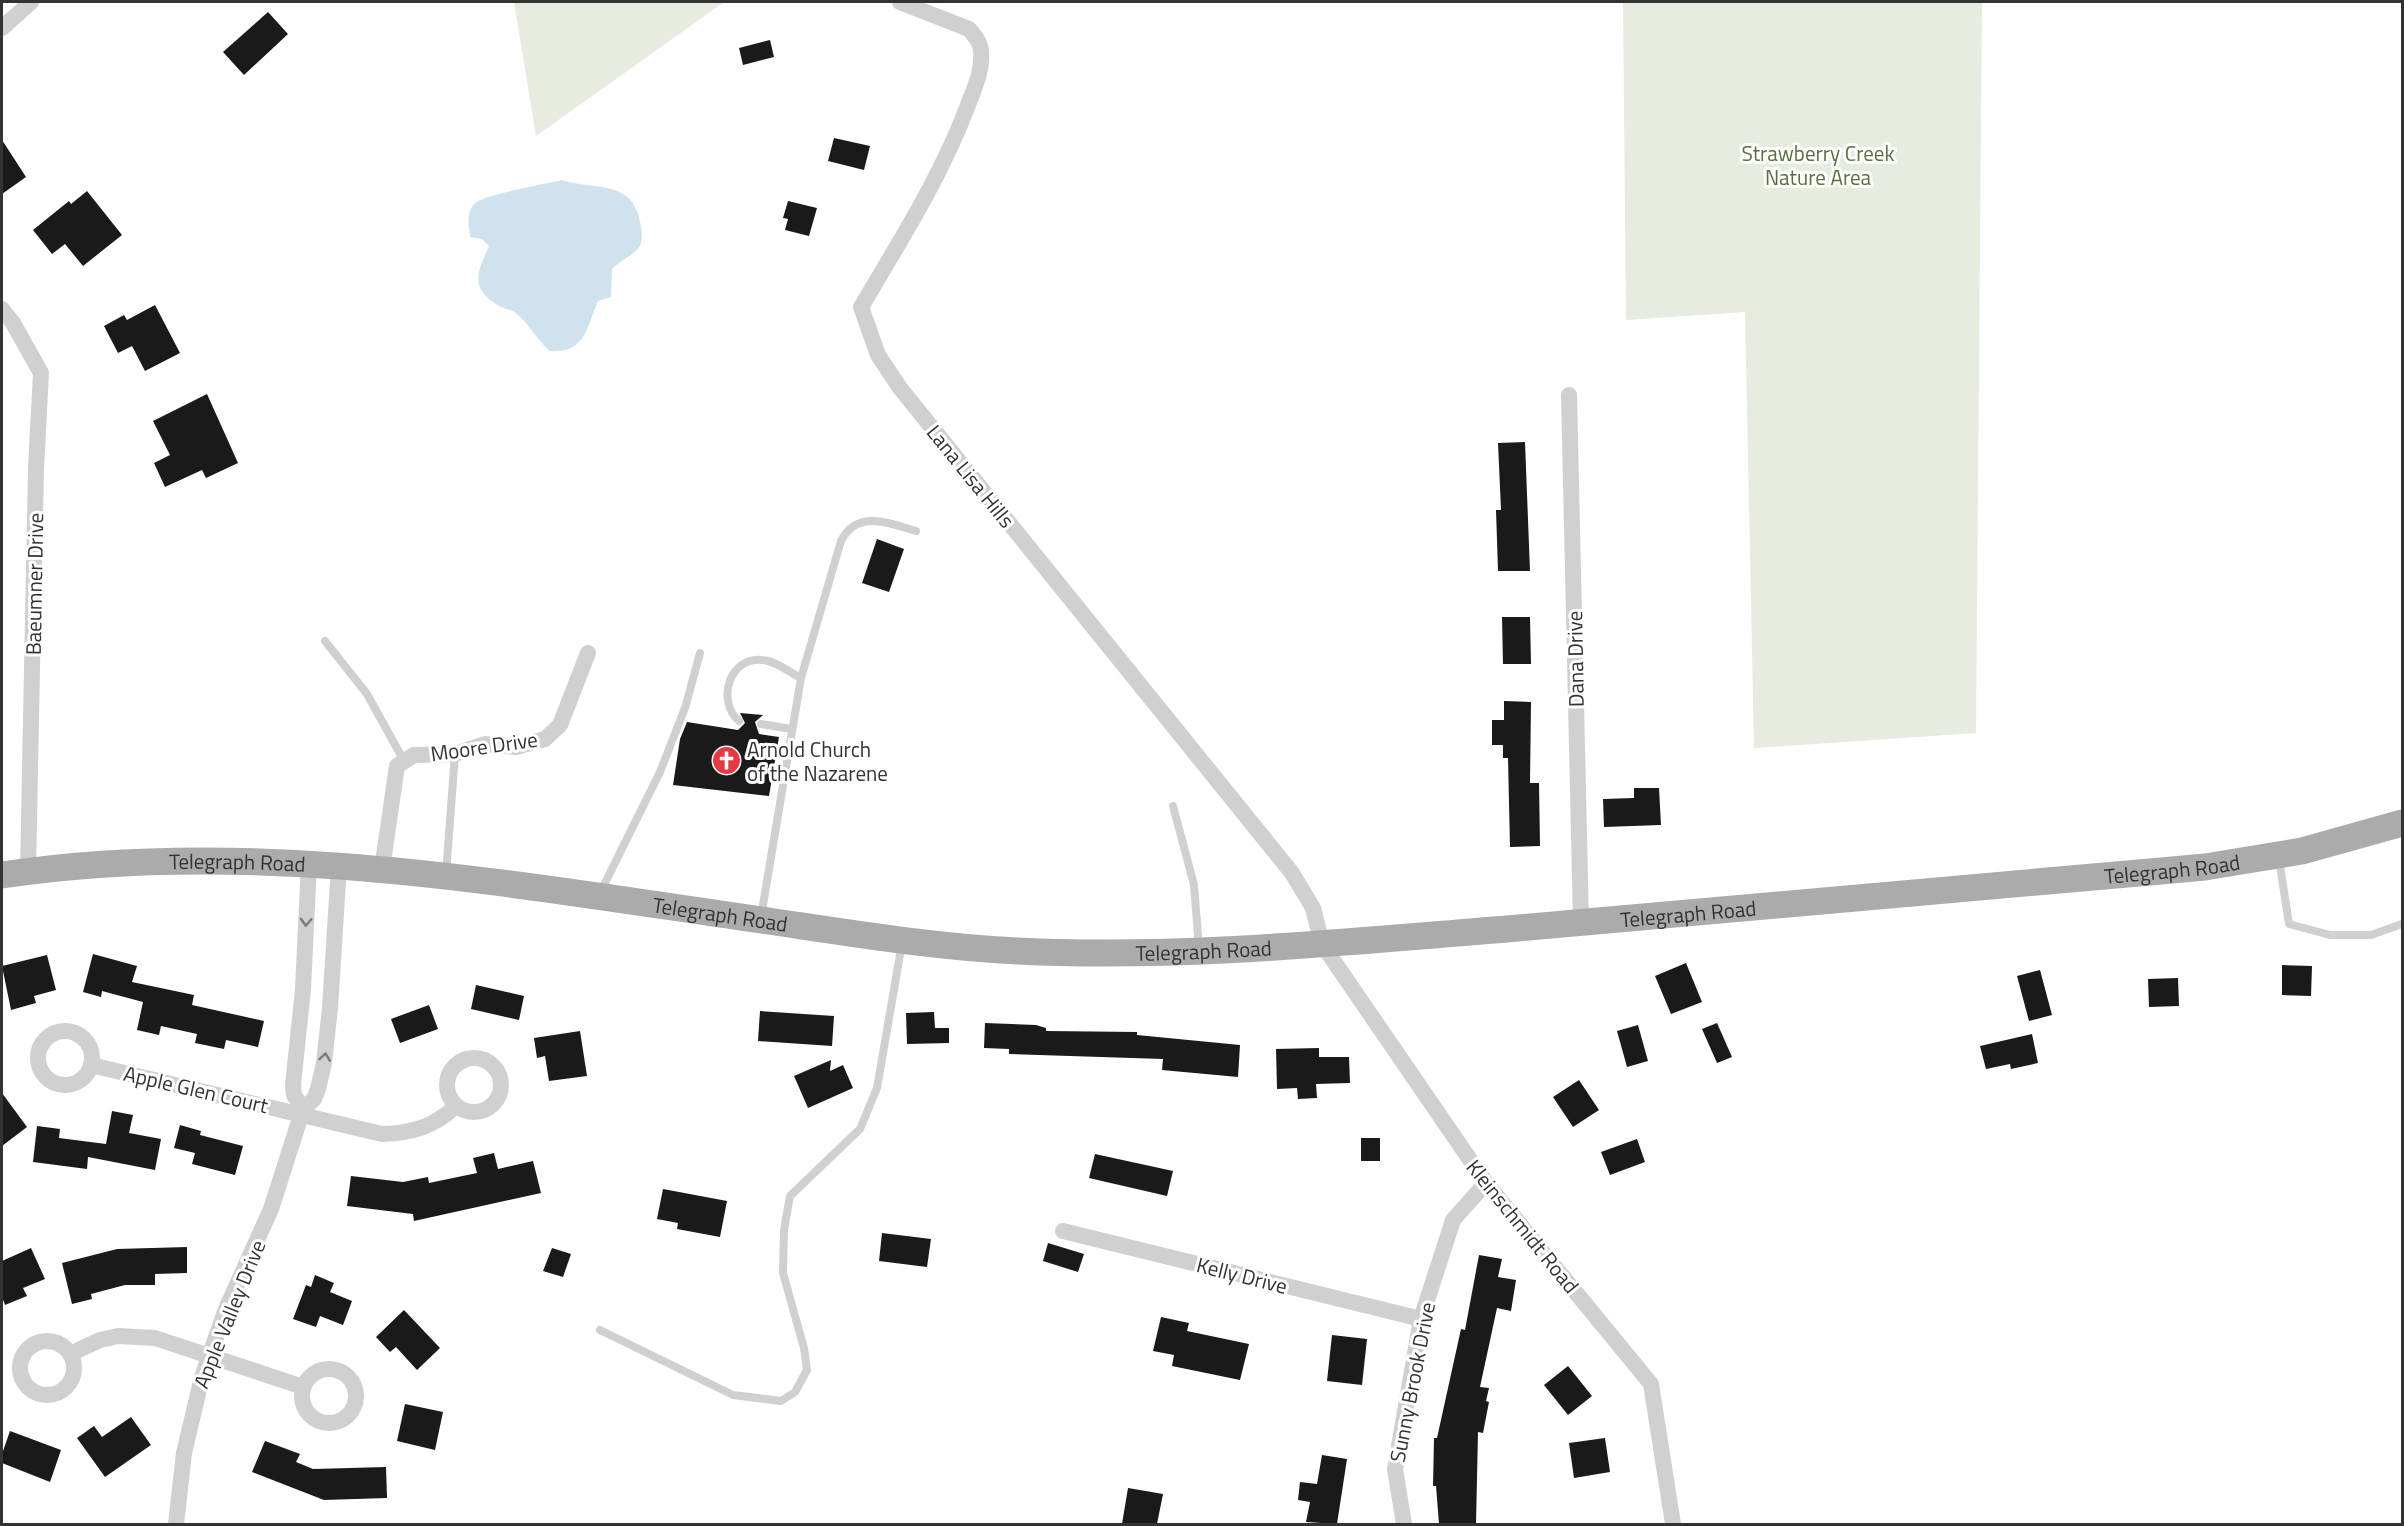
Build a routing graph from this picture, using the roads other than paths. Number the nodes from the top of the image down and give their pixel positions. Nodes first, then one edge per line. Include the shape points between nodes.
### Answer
1 (31, 2) edge
2 (900, 2) edge
3 (2, 28) edge
4 (2, 309) edge
5 (1569, 395) dead end
6 (916, 531) dead end
7 (325, 641) dead end
8 (588, 653) dead end
9 (700, 653) dead end
10 (801, 678) junction
11 (739, 721) dead end
12 (761, 724) dead end
13 (791, 729) junction
14 (455, 754) junction
15 (404, 761) junction
16 (1173, 806) dead end
17 (2403, 823) edge
18 (2278, 855) junction
19 (309, 863) junction
20 (339, 866) junction
21 (382, 869) junction
22 (28, 871) junction
23 (2, 875) edge
24 (446, 877) junction
25 (597, 898) junction
26 (760, 920) junction
27 (1581, 923) junction
28 (2403, 924) edge
29 (902, 940) junction
30 (1323, 944) junction
31 (1199, 952) junction
32 (92, 1065) dead end
33 (456, 1106) dead end
34 (302, 1111) junction
35 (1486, 1183) junction
36 (1063, 1231) dead end
37 (1421, 1319) junction
38 (600, 1330) dead end
39 (70, 1354) dead end
40 (208, 1356) junction
41 (303, 1387) dead end
42 (176, 1524) edge
43 (1404, 1524) edge
44 (1673, 1524) edge

1 - 3 street
2 - 30 street, Lana Lisa Hills via 969,29 982,54 975,86 950,150 861,307 878,355 900,388 1292,873 1312,908
4 - 22 street, Baeumner Drive via 41,373
5 - 27 street, Dana Drive
6 - 10 lane via 872,520 855,524 845,534
7 - 15 lane via 367,694
8 - 14 street, Moore Drive via 560,725 545,739 516,747 485,744
9 - 25 lane via 686,708 660,772
10 - 11 lane via 760,659 742,664 731,678 727,694 730,710
10 - 13 lane
12 - 13 lane
13 - 26 lane
14 - 15 street, Moore Drive via 414,755
14 - 24 lane
15 - 21 street, Moore Drive via 397,766
16 - 31 lane via 1194,885
17 - 18 main road, Telegraph Road
18 - 27 main road, Telegraph Road via 2205,867
18 - 28 lane via 2289,924 2330,934 2371,935
19 - 20 main road, Telegraph Road
19 - 22 main road, Telegraph Road via 144,861
19 -> 34 street via 303,989 292,1085
20 - 21 main road, Telegraph Road
34 -> 20 street, Apple Valley Drive via 314,1099 324,1063
21 - 24 main road, Telegraph Road
22 - 23 main road, Telegraph Road
24 - 25 main road, Telegraph Road
25 - 26 main road, Telegraph Road
26 - 29 main road, Telegraph Road
27 - 30 main road, Telegraph Road
29 - 31 main road, Telegraph Road via 1012,951
29 - 38 lane via 877,1088 860,1129 790,1196 783,1273 807,1370 795,1392 781,1401 734,1395
30 - 31 main road, Telegraph Road
30 - 35 street, Kleinschmidt Road
32 - 34 street, Apple Glen Court
33 - 34 street, Apple Glen Court via 432,1125 394,1134
34 - 40 street, Apple Valley Drive via 271,1209
35 - 37 street, Sunny Brook Drive via 1453,1220
35 - 44 street, Kleinschmidt Road via 1652,1384
36 - 37 street, Kelly Drive
37 - 43 street, Sunny Brook Drive via 1395,1469
39 - 40 street via 100,1340 135,1335
40 - 41 street
40 - 42 street, Apple Valley Drive via 187,1437

